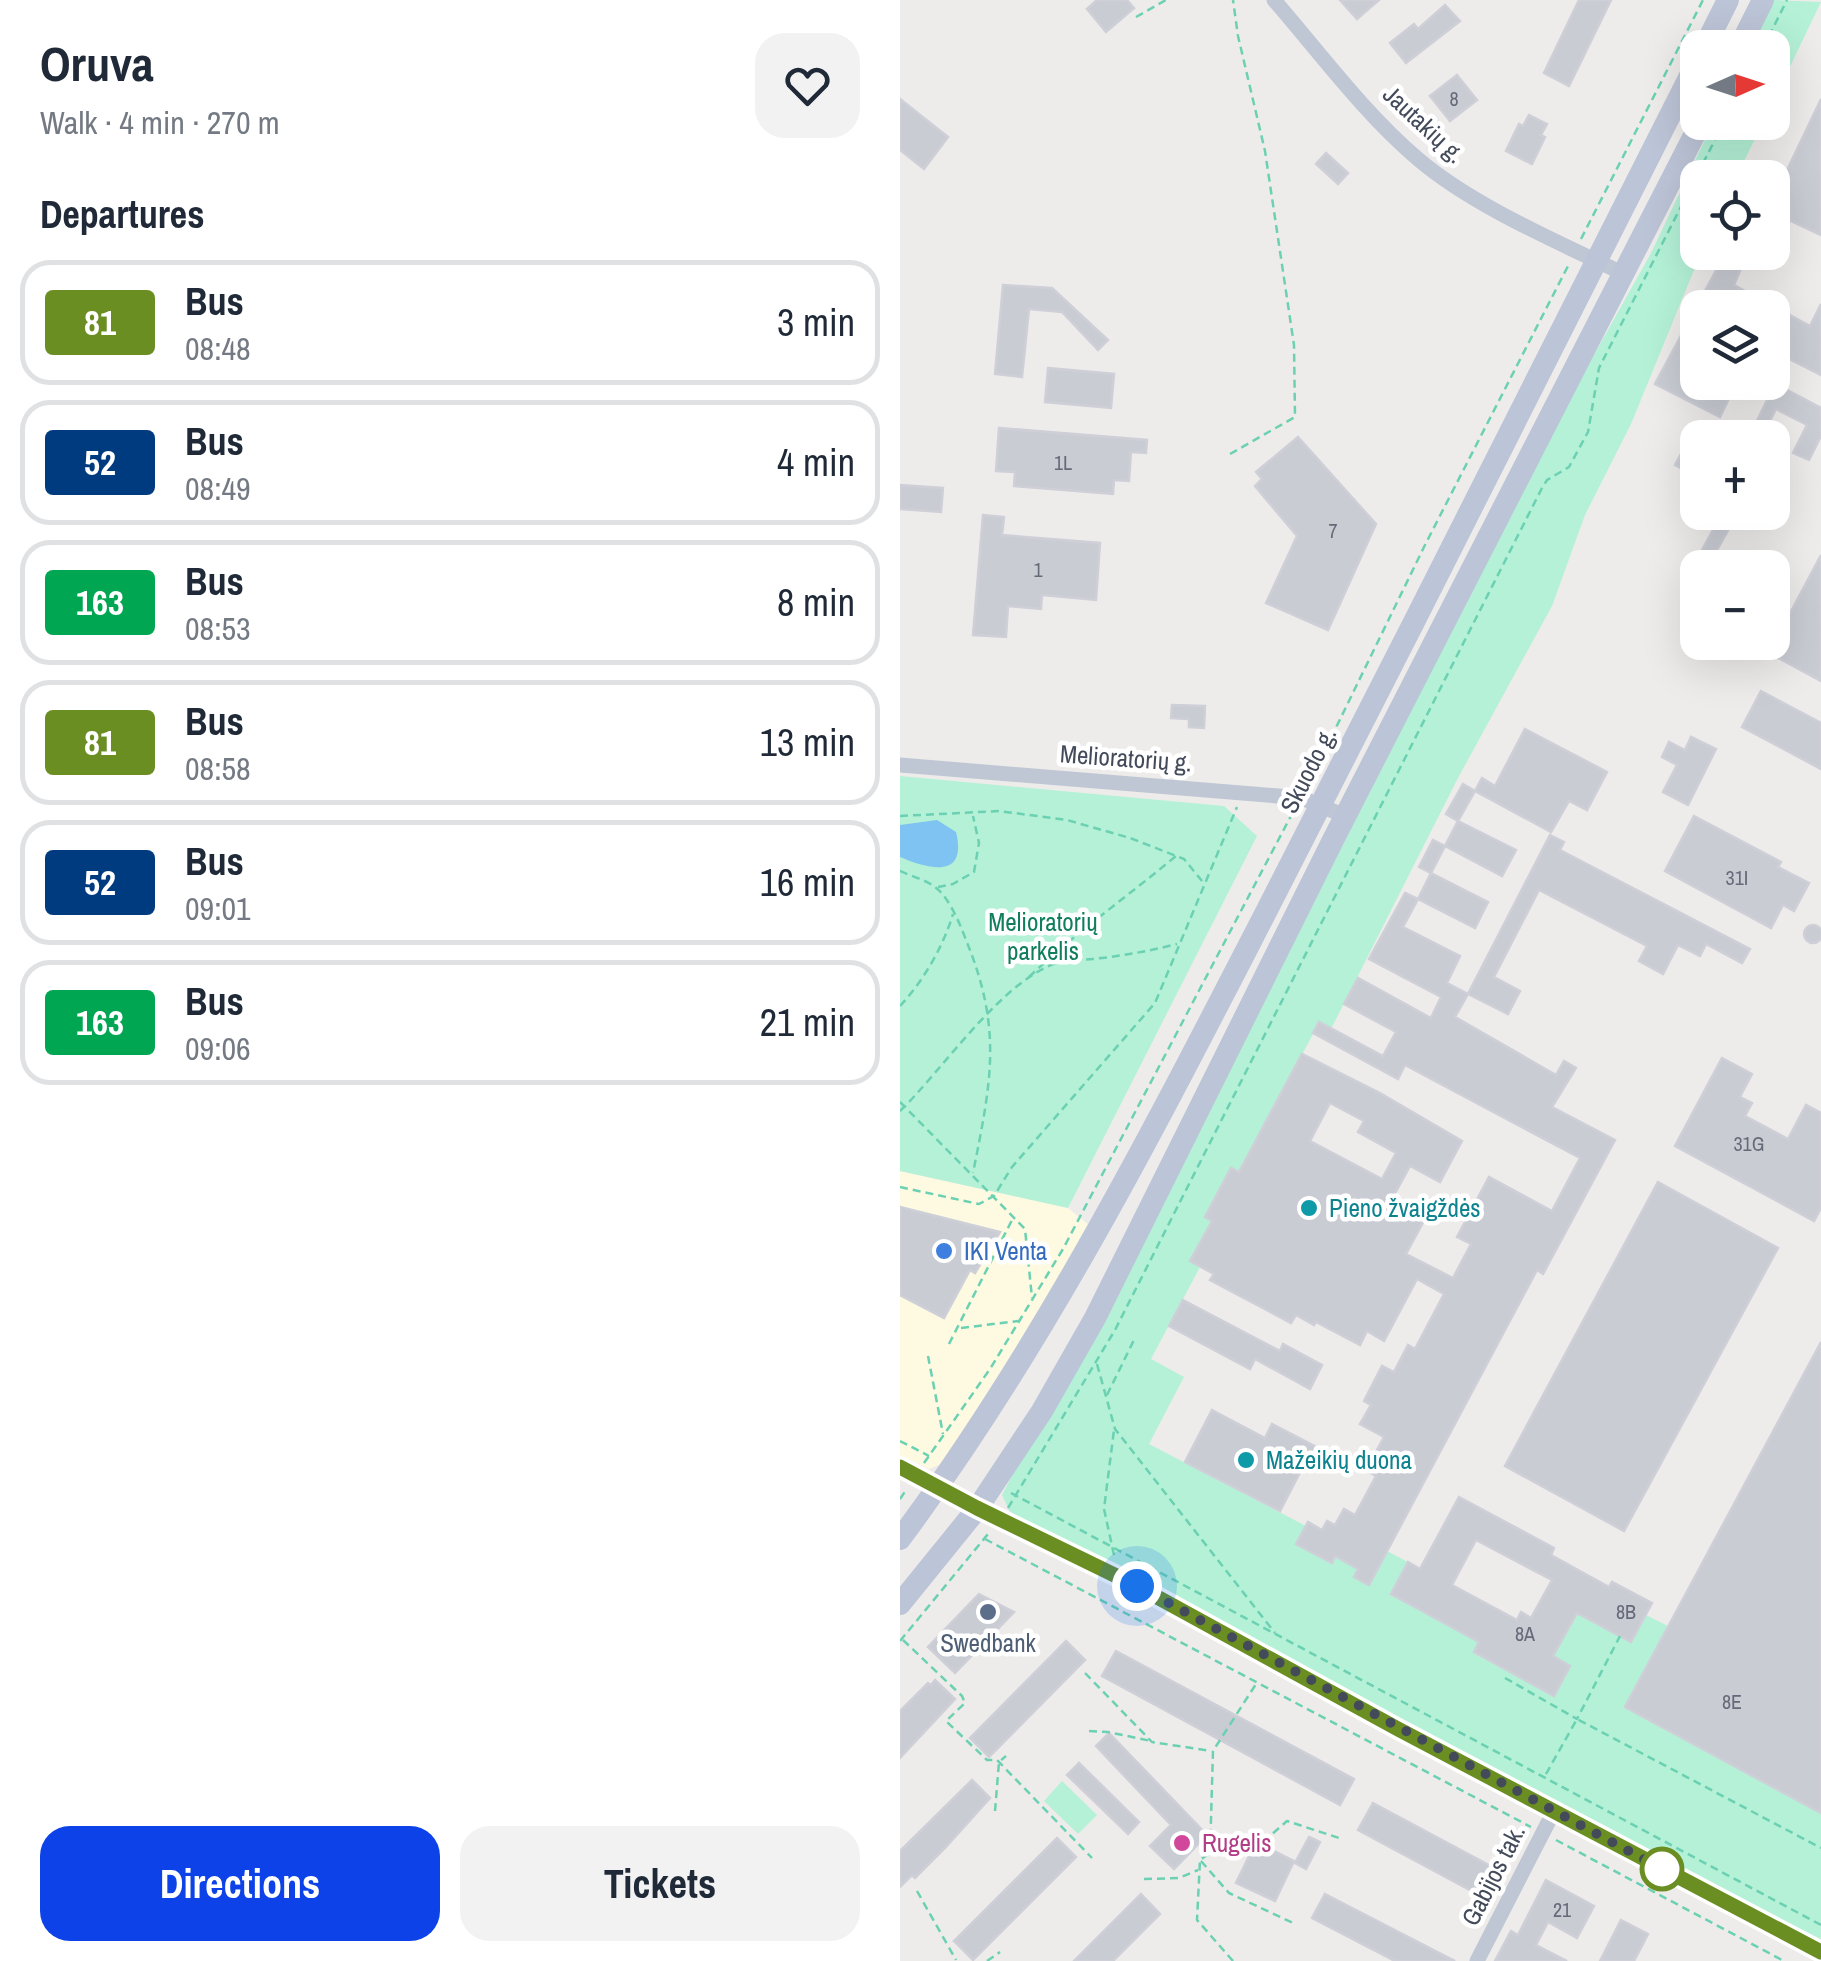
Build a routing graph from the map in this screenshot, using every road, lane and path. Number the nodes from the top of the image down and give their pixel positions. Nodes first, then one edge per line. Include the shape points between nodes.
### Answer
1 (1166, 0) edge
2 (1233, 0) edge
3 (1274, 0) edge
4 (1703, 0) edge
5 (1728, 0) edge
6 (1763, 0) edge
7 (1787, 0) edge
8 (1136, 17) dead end
9 (1713, 30) edge
10 (1748, 30) edge
11 (1772, 30) edge
12 (1680, 91) edge
13 (1692, 140) edge
14 (1715, 140) edge
15 (1586, 255) junction
16 (1624, 274) junction
17 (1230, 454) dead end
18 (900, 765) edge
19 (1244, 792) junction
20 (1312, 802) junction
21 (972, 813) junction
22 (900, 816) edge
23 (1345, 816) junction
24 (1176, 856) junction
25 (900, 871) edge
26 (1203, 882) junction
27 (936, 887) junction
28 (954, 914) junction
29 (1178, 944) junction
30 (1024, 982) junction
31 (900, 1006) edge
32 (989, 1013) junction
33 (900, 1102) edge
34 (905, 1107) junction
35 (900, 1111) edge
36 (973, 1173) junction
37 (900, 1187) edge
38 (994, 1196) junction
39 (1013, 1216) junction
40 (1037, 1306) junction
41 (1020, 1321) junction
42 (959, 1328) junction
43 (1134, 1340) dead end
44 (1094, 1343) junction
45 (949, 1344) dead end
46 (928, 1356) dead end
47 (1096, 1362) junction
48 (1106, 1397) junction
49 (1115, 1429) junction
50 (943, 1435) junction
51 (900, 1441) edge
52 (928, 1456) junction
53 (955, 1461) junction
54 (900, 1467) edge
55 (927, 1481) junction
56 (994, 1484) junction
57 (1017, 1496) junction
58 (906, 1500) edge
59 (977, 1508) junction
60 (999, 1519) junction
61 (960, 1532) junction
62 (900, 1539) edge
63 (984, 1539) junction
64 (1113, 1548) junction
65 (1115, 1575) junction
66 (900, 1604) edge
67 (1276, 1634) junction
68 (1620, 1636) dead end
69 (901, 1640) edge
70 (1086, 1673) dead end
71 (1504, 1678) dead end
72 (1257, 1682) junction
73 (1577, 1719) junction
74 (1088, 1732) dead end
75 (1152, 1742) junction
76 (1212, 1751) junction
77 (1006, 1756) dead end
78 (999, 1762) junction
79 (1545, 1776) junction
80 (994, 1811) dead end
81 (1554, 1812) junction
82 (1543, 1833) junction
83 (1339, 1838) dead end
84 (1821, 1848) edge
85 (1210, 1853) junction
86 (1092, 1858) dead end
87 (1200, 1860) junction
88 (1199, 1869) junction
89 (1144, 1879) dead end
90 (917, 1891) dead end
91 (1292, 1923) dead end
92 (1821, 1925) edge
93 (1000, 1952) dead end
94 (1821, 1952) edge
95 (949, 1961) edge
96 (956, 1961) edge
97 (986, 1961) edge
98 (1232, 1961) edge
99 (1477, 1961) edge
100 (1784, 1961) edge

1 - 8 path
2 - 17 path via 1266,151 1296,375 1295,417
3 - 15 street, Jautakių g. via 1420,161
4 - 15 path
5 - 9 main road
6 - 10 main road
7 - 11 path
12 - 15 main road, Skuodo g.
13 - 16 main road
14 - 44 path via 1599,368 1588,432 1569,467 1542,488
15 - 16 street, Jautakių g.
15 - 20 main road, Skuodo g.
15 - 20 path via 1425,545
16 - 23 main road
18 - 19 street, Melioratorių g.
19 - 20 street, Melioratorių g.
19 - 26 path
20 - 23 street, Melioratorių g.
20 - 40 path
20 - 40 main road, Skuodo g. via 1211,1019
21 - 22 path
21 - 24 path via 1067,820
21 - 27 path via 980,844 974,872
23 - 44 main road
24 - 26 path
24 - 30 path
25 - 27 path
26 - 29 path
27 - 28 path
28 - 31 path
28 - 32 path
29 - 30 path via 1061,961
29 - 38 path via 1146,1016
30 - 32 path
32 - 34 path
32 - 36 path via 992,1077
33 - 34 path
34 - 35 path
34 - 36 path
36 - 38 path
37 - 38 path via 979,1204
38 - 39 path
39 - 40 path via 1025,1230
39 - 42 path
40 - 41 path
40 - 53 main road, Skuodo g.
41 - 42 path
41 - 50 path
42 - 45 path
43 - 48 path
44 - 47 path
44 - 56 main road
46 - 50 path
47 - 48 path
47 - 57 path
48 - 49 path
49 - 64 path via 1104,1509
49 - 67 path
50 - 52 path
51 - 52 path
52 - 53 path via 946,1454
52 - 55 path
53 - 55 main road, Skuodo g.
54 - 55 street
55 - 58 main road, Skuodo g.
55 - 58 path
55 - 59 street
56 - 57 path
56 - 59 main road
57 - 60 path
57 - 64 path
58 - 62 main road, Skuodo g.
59 - 60 street
59 - 61 main road
60 - 63 path
60 - 65 street
61 - 63 path
61 - 66 main road
63 - 69 path
63 - 72 path
64 - 65 path
64 - 67 path
65 - 81 street
67 - 79 path
68 - 73 path
69 - 78 path via 962,1696 964,1703 946,1721 988,1760
70 - 75 path
71 - 73 path
72 - 76 path
72 - 82 path
73 - 79 path
73 - 84 path
74 - 75 path
75 - 76 path
76 - 85 path
77 - 78 path
78 - 80 path
78 - 86 path
79 - 92 path
81 - 82 street, Gabijos tak.
81 - 94 street
82 - 99 street, Gabijos tak.
82 - 100 path
83 - 85 path via 1287,1821 1271,1835
85 - 87 path
87 - 88 path
87 - 91 path via 1229,1893
88 - 89 path via 1178,1878
88 - 98 path via 1197,1920
90 - 96 path
93 - 97 path
95 - 96 path

